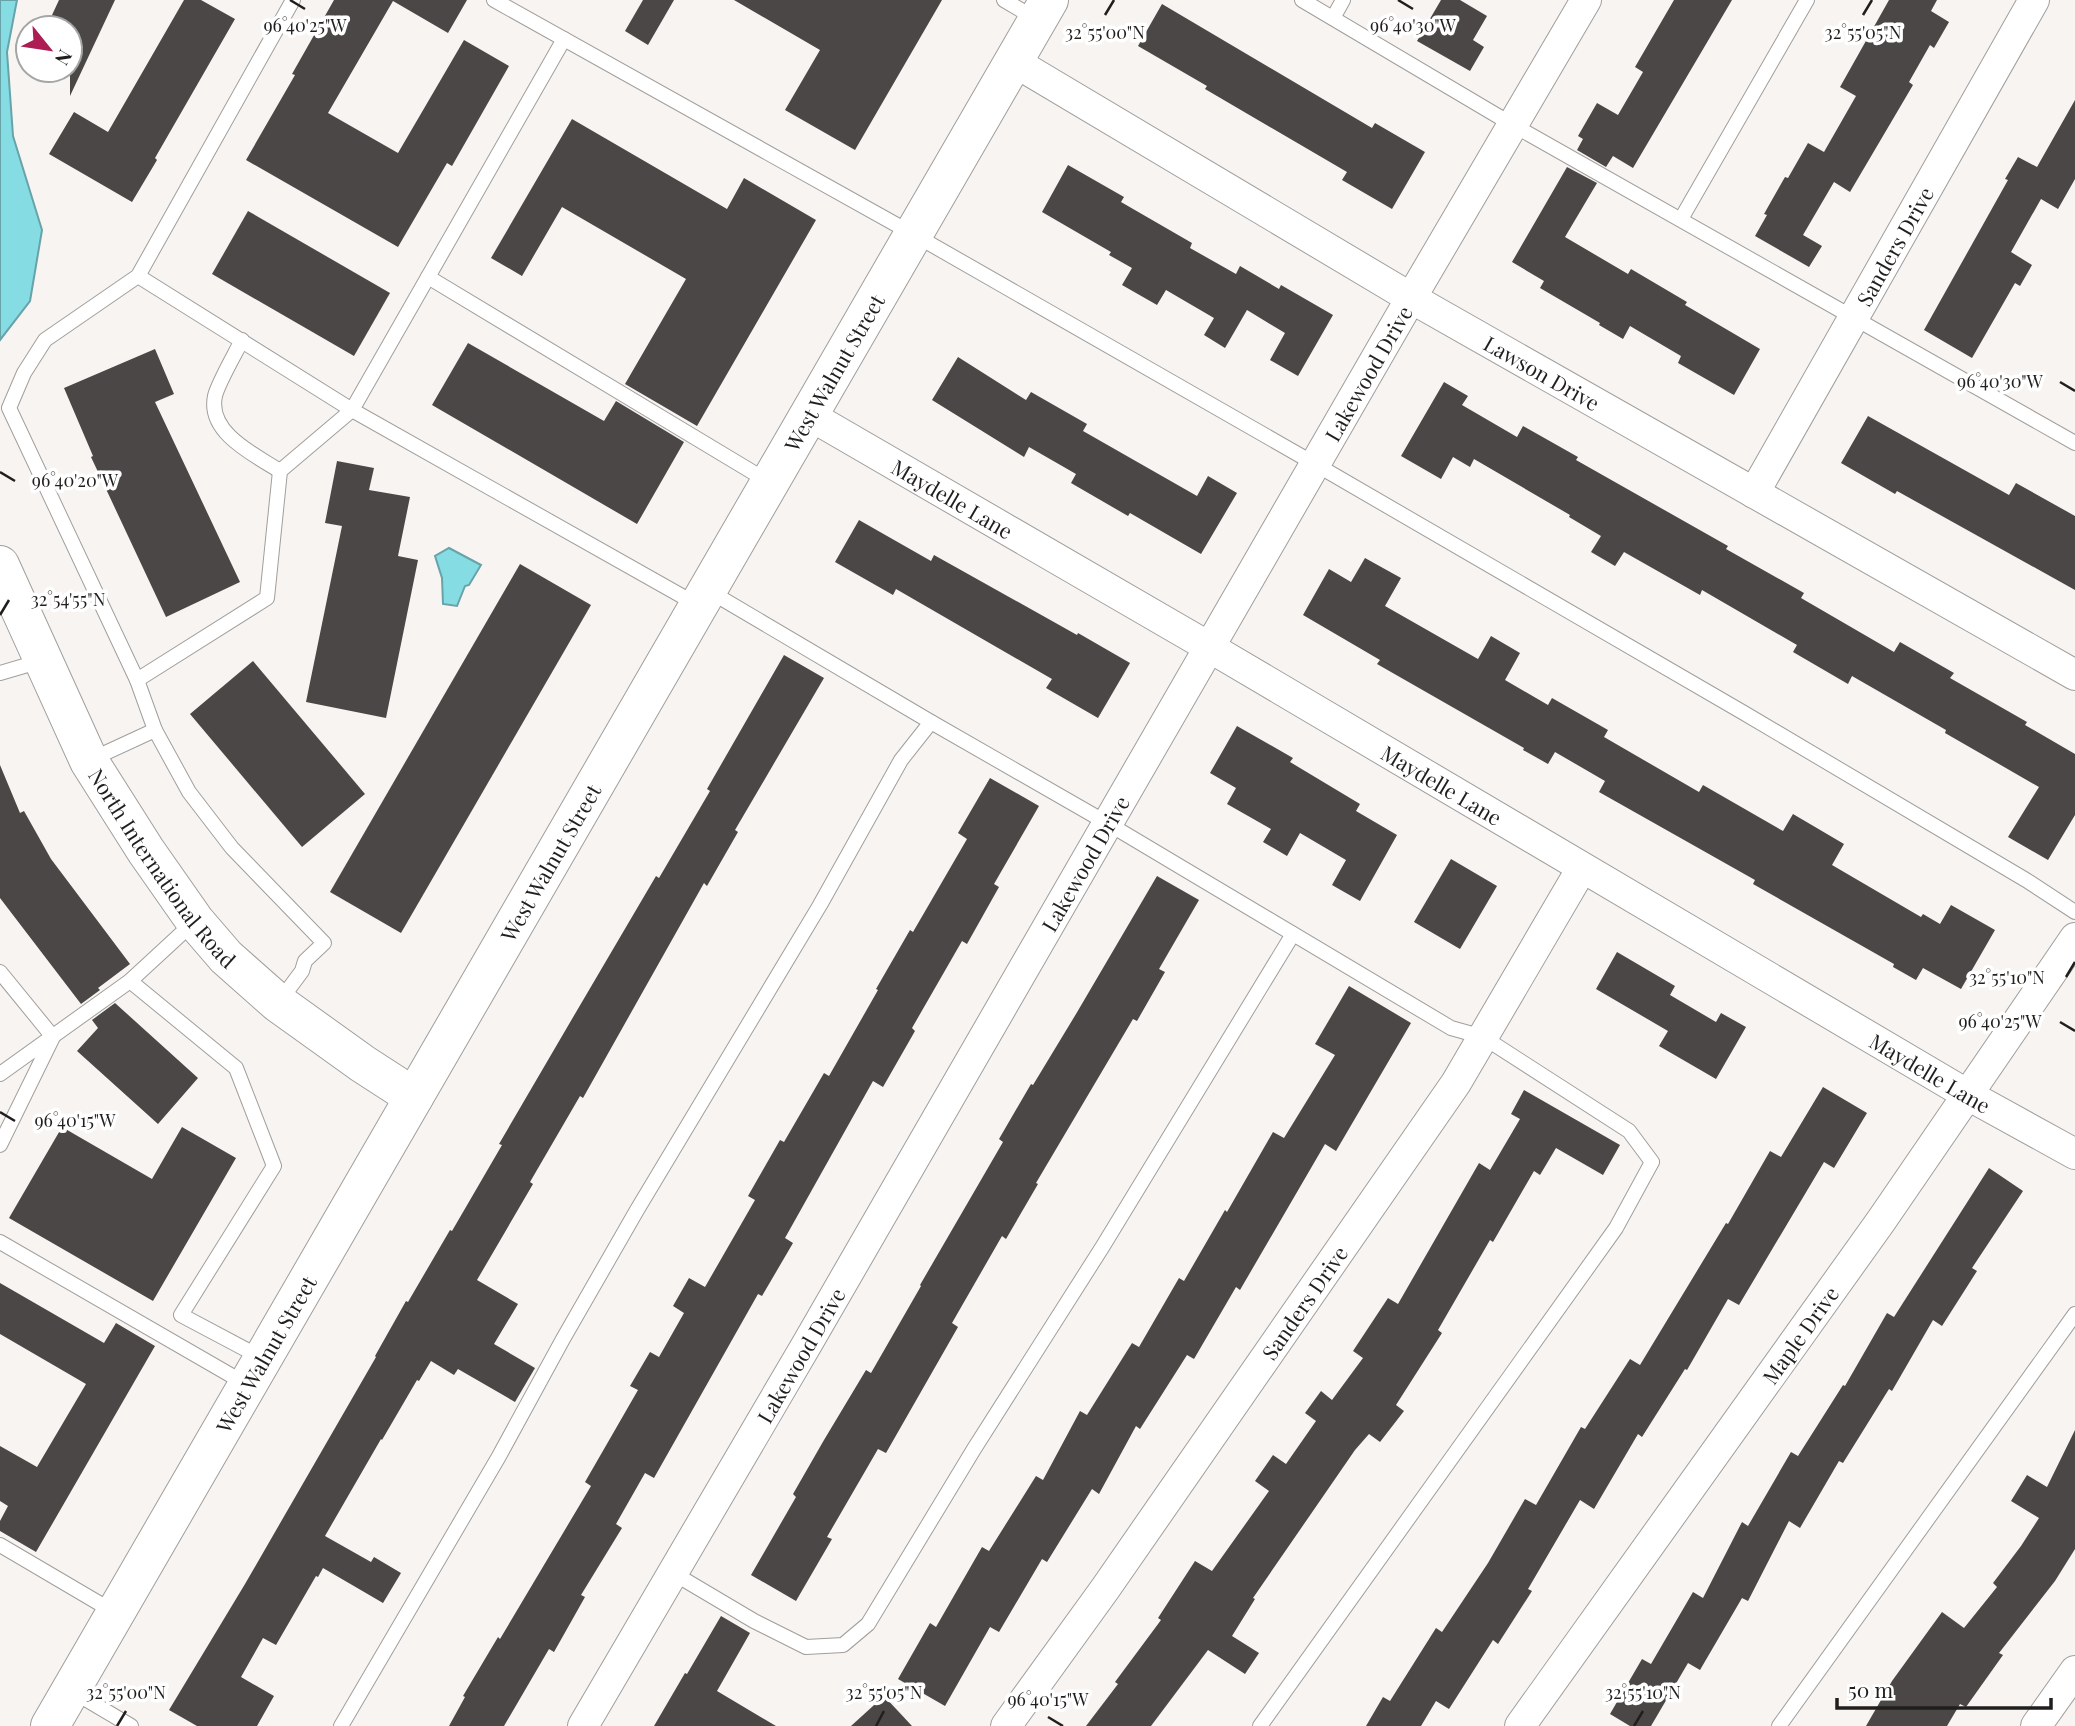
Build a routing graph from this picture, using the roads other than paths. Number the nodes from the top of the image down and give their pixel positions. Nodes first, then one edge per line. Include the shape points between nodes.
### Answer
1 (293, 0) edge
2 (494, 0) edge
3 (1004, 0) edge
4 (1302, 0) edge
5 (1343, 0) edge
6 (1586, 0) edge
7 (1807, 0) edge
8 (2034, 0) edge
9 (1043, 10) edge
10 (1333, 18) junction
11 (564, 39) junction
12 (1013, 61) junction
13 (1513, 125) junction
14 (1681, 219) junction
15 (914, 234) junction
16 (138, 276) junction
17 (428, 277) junction
18 (1411, 298) junction
19 (1853, 318) junction
20 (242, 340) junction
21 (352, 410) junction
22 (809, 415) junction
23 (2073, 438) edge
24 (1315, 464) junction
25 (280, 471) junction
26 (770, 482) junction
27 (1754, 493) junction
28 (0, 565) edge
29 (703, 598) junction
30 (1209, 647) junction
31 (42, 661) junction
32 (0, 673) edge
33 (2075, 675) edge
34 (137, 680) junction
35 (931, 722) junction
36 (155, 730) junction
37 (89, 761) junction
38 (1107, 823) junction
39 (1582, 868) junction
40 (2075, 912) edge
41 (195, 921) junction
42 (1293, 934) junction
43 (2075, 938) edge
44 (0, 972) edge
45 (130, 981) junction
46 (278, 1003) junction
47 (53, 1037) junction
48 (1483, 1037) junction
49 (0, 1074) edge
50 (1968, 1095) junction
51 (414, 1097) junction
52 (0, 1146) edge
53 (2075, 1154) edge
54 (0, 1242) edge
55 (2075, 1314) edge
56 (255, 1372) junction
57 (0, 1545) edge
58 (673, 1573) junction
59 (116, 1613) junction
60 (2075, 1671) edge
61 (71, 1690) junction
62 (50, 1726) edge
63 (131, 1726) edge
64 (341, 1726) edge
65 (583, 1726) edge
66 (1006, 1726) edge
67 (1260, 1726) edge
68 (1520, 1726) edge
69 (1779, 1726) edge
70 (2036, 1726) edge

1 - 16 lane
2 - 11 lane
3 - 9 lane
4 - 10 lane
5 - 10 lane
6 - 13 street, Lakewood Drive
7 - 14 lane
8 - 19 street, Sanders Drive
9 - 12 main road, West Walnut Street
10 - 13 lane
11 - 15 lane
11 - 17 lane
12 - 15 main road, West Walnut Street
12 - 18 street, Lawson Drive
13 - 14 lane
13 - 18 street, Lakewood Drive
14 - 19 lane
15 - 22 main road, West Walnut Street
15 - 24 lane
16 - 20 lane
16 - 34 lane via 45,340 9,408
17 - 21 lane
17 - 26 lane
18 - 24 street, Lakewood Drive
18 - 27 street, Lawson Drive
19 - 23 lane
19 - 27 street, Sanders Drive
20 - 21 lane
20 - 25 lane via 215,396 216,414 230,439
21 - 25 lane
21 - 29 lane
22 - 26 main road, West Walnut Street
22 - 30 street, Maydelle Lane
24 - 30 street, Lakewood Drive
24 - 40 lane
25 - 34 lane via 268,598
26 - 29 main road, West Walnut Street
27 - 33 street, Lawson Drive
28 - 31 main road, North International Road
29 - 35 lane
29 - 51 main road, West Walnut Street
30 - 38 street, Lakewood Drive
30 - 39 street, Maydelle Lane
31 - 32 lane
31 - 37 main road, North International Road
34 - 36 lane
35 - 38 lane
35 - 64 lane via 901,760
36 - 37 lane
36 - 46 lane via 189,792 232,848 324,943 305,961
37 - 41 main road, North International Road
38 - 42 lane
38 - 58 street, Lakewood Drive
39 - 48 street, Sanders Drive
39 - 50 street, Maydelle Lane
41 - 45 lane
41 - 46 main road, North International Road via 226,957
42 - 48 lane via 1451,1028
42 - 58 lane via 868,1624 843,1645 806,1647
43 - 50 street, Maple Drive
44 - 47 lane
45 - 47 lane
45 - 56 lane via 236,1068 274,1166 181,1315
46 - 51 main road, North International Road
47 - 49 lane
47 - 52 lane
48 - 66 street, Sanders Drive via 1418,1139
48 - 67 lane via 1629,1131 1652,1162 1616,1228
50 - 53 street, Maydelle Lane
50 - 68 street, Maple Drive
51 - 56 main road, West Walnut Street
54 - 56 lane
55 - 69 lane
56 - 59 main road, West Walnut Street
57 - 59 lane
58 - 65 street, Lakewood Drive
59 - 61 main road, West Walnut Street
60 - 70 street
61 - 62 main road, West Walnut Street
61 - 63 lane

